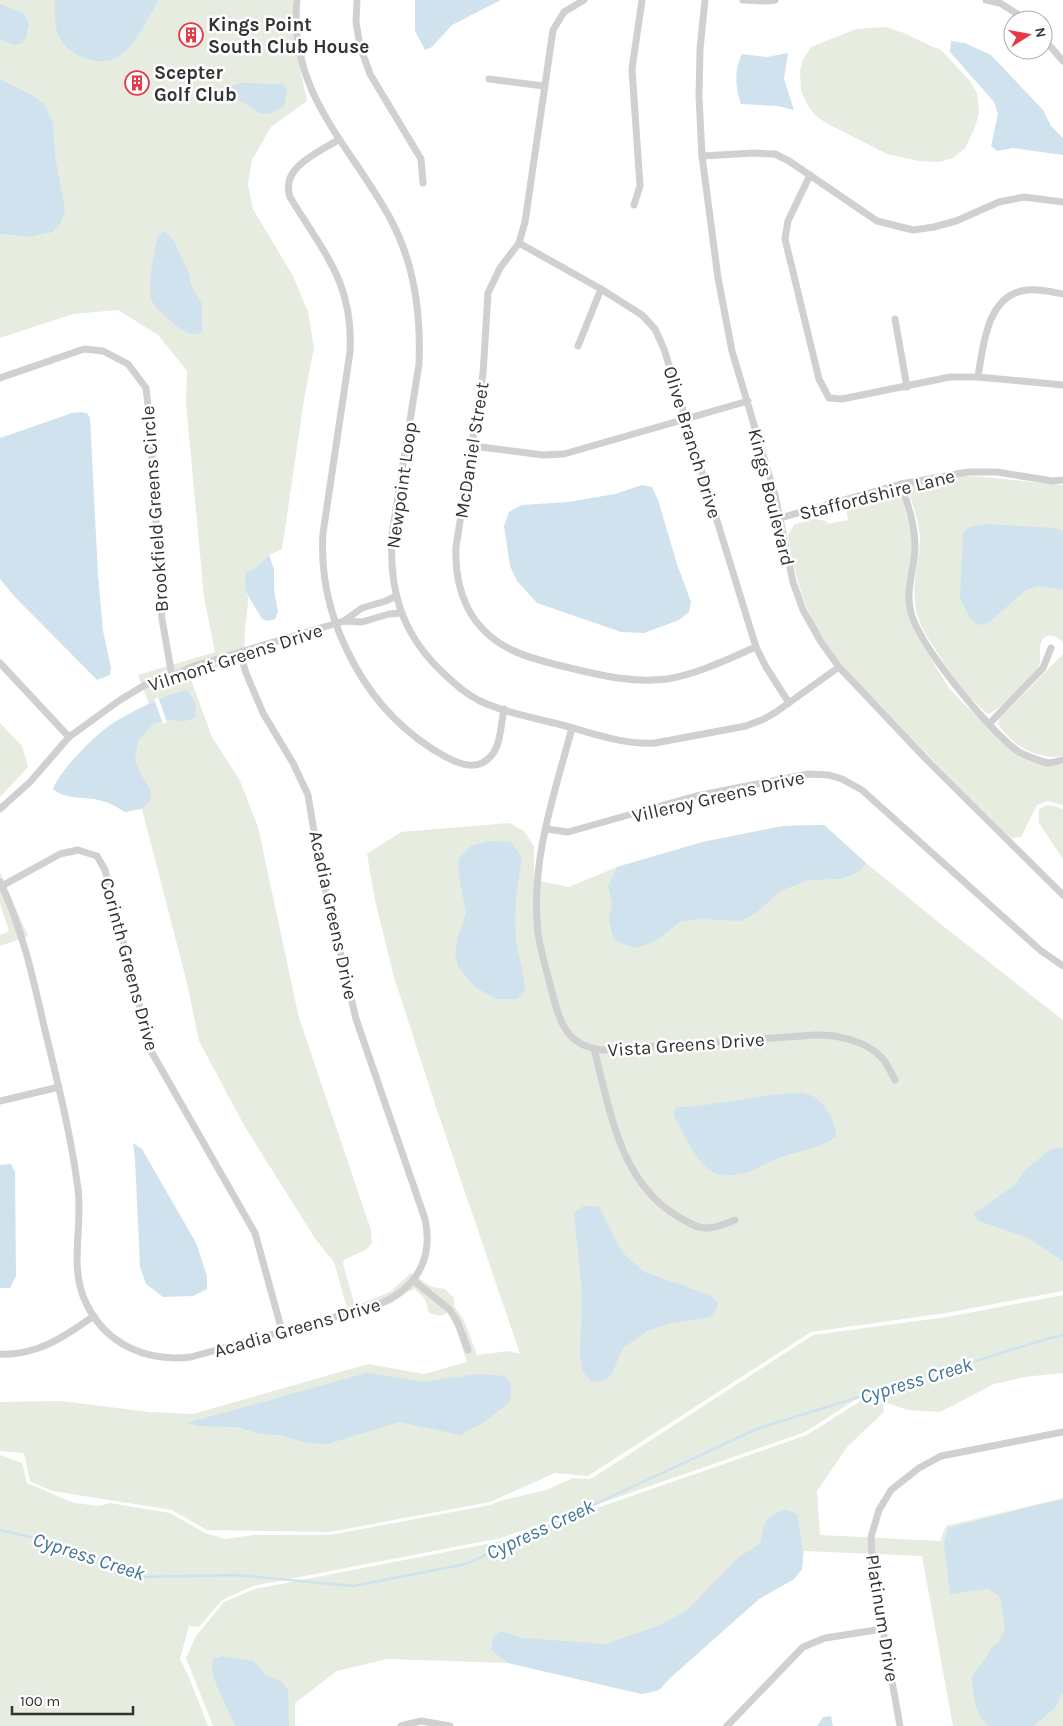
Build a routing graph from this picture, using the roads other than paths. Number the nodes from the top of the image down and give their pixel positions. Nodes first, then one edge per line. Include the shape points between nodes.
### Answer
1 (297, 0) edge
2 (357, 0) edge
3 (584, 0) edge
4 (642, 0) edge
5 (705, 0) edge
6 (743, 0) edge
7 (775, 0) edge
8 (986, 0) edge
9 (1010, 10) edge
10 (1053, 49) edge
11 (1063, 60) edge
12 (489, 78) dead end
13 (544, 86) junction
14 (338, 140) junction
15 (702, 156) junction
16 (810, 175) junction
17 (423, 183) dead end
18 (1063, 202) edge
19 (634, 206) dead end
20 (519, 244) junction
21 (601, 289) junction
22 (1063, 294) edge
23 (894, 319) dead end
24 (578, 346) dead end
25 (978, 377) junction
26 (0, 378) edge
27 (1063, 385) edge
28 (907, 387) junction
29 (748, 401) junction
30 (686, 418) junction
31 (473, 446) junction
32 (1063, 480) edge
33 (901, 484) junction
34 (780, 518) junction
35 (396, 596) junction
36 (402, 613) junction
37 (344, 621) junction
38 (336, 624) junction
39 (756, 647) junction
40 (1051, 648) dead end
41 (240, 654) junction
42 (0, 663) edge
43 (839, 666) junction
44 (172, 676) junction
45 (789, 703) junction
46 (504, 709) junction
47 (989, 724) junction
48 (572, 728) junction
49 (69, 737) junction
50 (1063, 760) edge
51 (0, 809) edge
52 (546, 829) junction
53 (1, 885) edge
54 (1063, 895) edge
55 (1063, 966) edge
56 (594, 1049) junction
57 (895, 1080) dead end
58 (59, 1087) junction
59 (0, 1101) edge
60 (735, 1220) dead end
61 (413, 1280) junction
62 (94, 1316) junction
63 (282, 1331) junction
64 (468, 1350) dead end
65 (0, 1354) edge
66 (1063, 1432) edge
67 (883, 1629) junction
68 (401, 1726) edge
69 (450, 1726) edge
70 (727, 1726) edge
71 (900, 1726) edge

1 - 14 street, Newpoint Loop via 301,57 317,104
2 - 17 street via 360,46 370,74 421,159
3 - 13 street, McDaniel Street via 564,12 553,30
4 - 19 street via 632,69 640,186
5 - 15 street, Kings Boulevard via 699,97
6 - 7 street
8 - 9 street
10 - 11 street
12 - 13 street
13 - 20 street, McDaniel Street
14 - 35 street, Newpoint Loop via 392,221 404,250 417,308 419,364 392,534 392,576
14 - 38 street via 296,167 288,187 290,196 336,271 347,300 350,324 350,352 322,548 325,584
15 - 16 street via 775,154
15 - 29 street, Kings Boulevard via 718,278 732,351
16 - 18 street via 877,221 913,230 956,221 1007,200 1024,197
16 - 28 street via 788,221 785,239 819,378 829,398 842,399
20 - 21 street, Olive Branch Drive
20 - 31 street, McDaniel Street via 500,268 488,293 483,374
21 - 24 street
21 - 30 street, Olive Branch Drive via 642,315 655,329
22 - 25 street via 1029,290 1014,292 998,306 986,332
23 - 28 street
25 - 27 street
25 - 28 street via 950,377
26 - 44 street, Brookfield Greens Circle via 84,349 102,351 128,364 146,388 162,620
29 - 30 street
29 - 34 street, Kings Boulevard
30 - 31 street via 564,454 543,455
30 - 39 street, Olive Branch Drive
31 - 39 street, McDaniel Street via 456,547 456,570 465,604 479,625 496,640 512,651 539,660 607,677 637,680 684,675
32 - 33 street, Staffordshire Lane via 968,472
33 - 34 street, Staffordshire Lane
33 - 47 street via 913,521 915,548 910,608 920,634 947,674
34 - 43 street, Kings Boulevard via 793,582 803,610 820,642
35 - 36 street, Newpoint Loop
35 - 37 street via 362,608
36 - 37 street via 362,622
36 - 46 street, Newpoint Loop via 428,659 454,684 478,700
37 - 38 street, Vilmont Greens Drive
38 - 41 street, Vilmont Greens Drive
38 - 46 street via 353,663 382,705 416,738 454,761 466,766 479,764 490,757 497,743
39 - 45 street, Olive Branch Drive
40 - 47 street via 1043,668
41 - 44 street, Vilmont Greens Drive via 194,666
41 - 61 street, Acadia Greens Drive via 263,713 308,795 319,862 356,1019 427,1228 425,1255
42 - 49 street
43 - 45 street, Newpoint Loop
43 - 54 street, Kings Boulevard via 927,760
44 - 49 street, Vilmont Greens Drive via 136,690
45 - 48 street, Newpoint Loop via 746,726 655,743 630,742
46 - 48 street, Newpoint Loop
47 - 50 street via 1017,751 1047,763
48 - 52 street, Vista Greens Drive
49 - 51 street, Vilmont Greens Drive via 30,782
52 - 55 street, Villeroy Greens Drive via 568,832 696,796 752,784 808,774 835,777 862,790 1040,950
52 - 56 street, Vista Greens Drive via 540,851 536,897 543,957 561,1023 575,1040
53 - 58 street, Acadia Greens Drive via 25,944
53 - 63 street, Corinth Greens Drive via 60,854 78,850 97,856 105,870 152,1051 255,1233
56 - 57 street, Vista Greens Drive via 835,1036 878,1054
56 - 60 street via 622,1150 646,1188 673,1214 700,1228 712,1228
58 - 59 street
58 - 62 street, Acadia Greens Drive via 78,1193 78,1278
61 - 63 street, Acadia Greens Drive via 387,1301
61 - 64 street via 450,1310
62 - 63 street, Acadia Greens Drive via 108,1333 127,1347 167,1358 202,1354
62 - 65 street via 42,1348 18,1354
66 - 67 street, Platinum Drive via 942,1456 919,1468 891,1490 879,1510 871,1537 873,1574
67 - 70 street via 825,1638 803,1647
67 - 71 street, Platinum Drive
68 - 69 street via 421,1721

